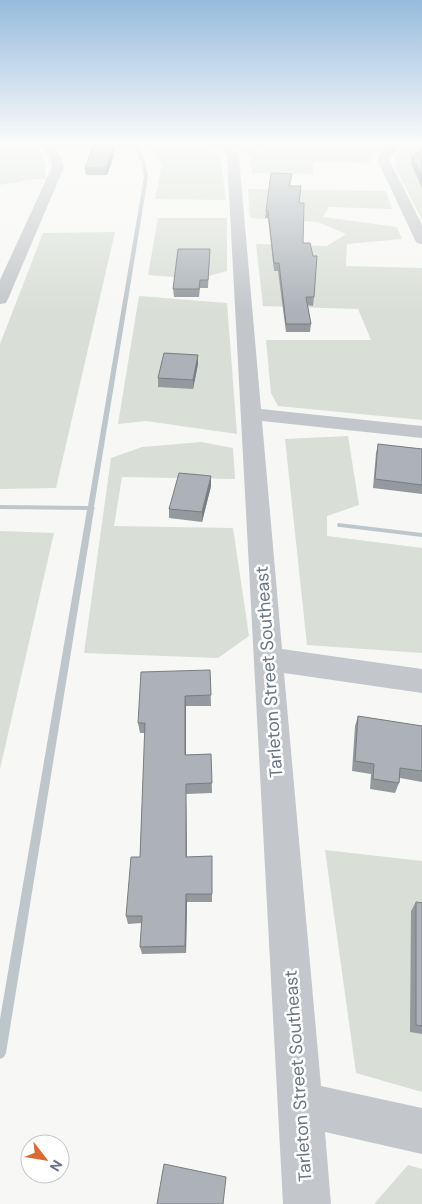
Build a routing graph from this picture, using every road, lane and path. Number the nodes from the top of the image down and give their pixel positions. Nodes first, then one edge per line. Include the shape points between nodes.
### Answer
1 (43, 200) edge
2 (236, 200) edge
3 (402, 200) edge
4 (422, 240) edge
5 (0, 299) edge
6 (251, 414) junction
7 (422, 432) edge
8 (268, 659) junction
9 (422, 681) edge
10 (300, 1104) junction
11 (422, 1131) edge
12 (307, 1204) edge

1 - 5 street
2 - 6 street, Tarleton Street Southeast
3 - 4 street
6 - 7 street
6 - 8 street, Tarleton Street Southeast
8 - 9 street
8 - 10 street, Tarleton Street Southeast
10 - 11 street
10 - 12 street, Tarleton Street Southeast

